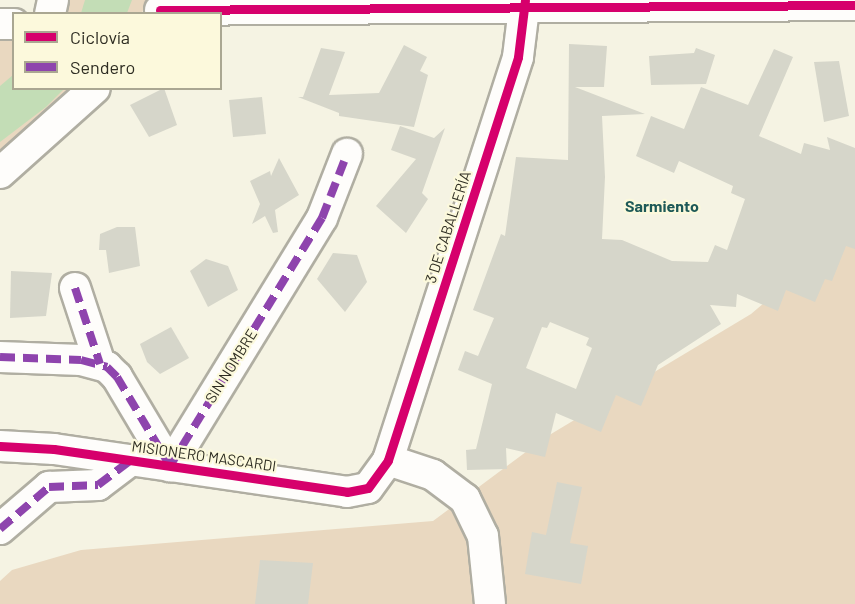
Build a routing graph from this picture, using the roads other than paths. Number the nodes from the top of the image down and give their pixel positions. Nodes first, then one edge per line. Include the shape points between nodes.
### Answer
1 (525, 3) edge
2 (855, 5) edge
3 (161, 8) edge
4 (93, 90) edge
5 (347, 154) dead end
6 (0, 173) edge
7 (75, 288) dead end
8 (0, 357) edge
9 (100, 364) junction
10 (0, 446) edge
11 (131, 460) junction
12 (388, 460) junction
13 (170, 466) junction
14 (0, 529) edge
15 (490, 604) edge

1 - 2 street
1 - 3 street
1 - 12 street, 3 DE CABALLERÍA via 518,57
4 - 6 street
5 - 13 street, SIN NOMBRE via 322,218
7 - 9 street
8 - 9 street
9 - 13 street via 117,376
10 - 11 street, MISIONERO MASCARDI
11 - 13 street, MISIONERO MASCARDI
11 - 14 street via 98,485 49,487
12 - 13 street, MISIONERO MASCARDI via 368,488 347,492
12 - 15 street via 433,475 465,499 483,536

